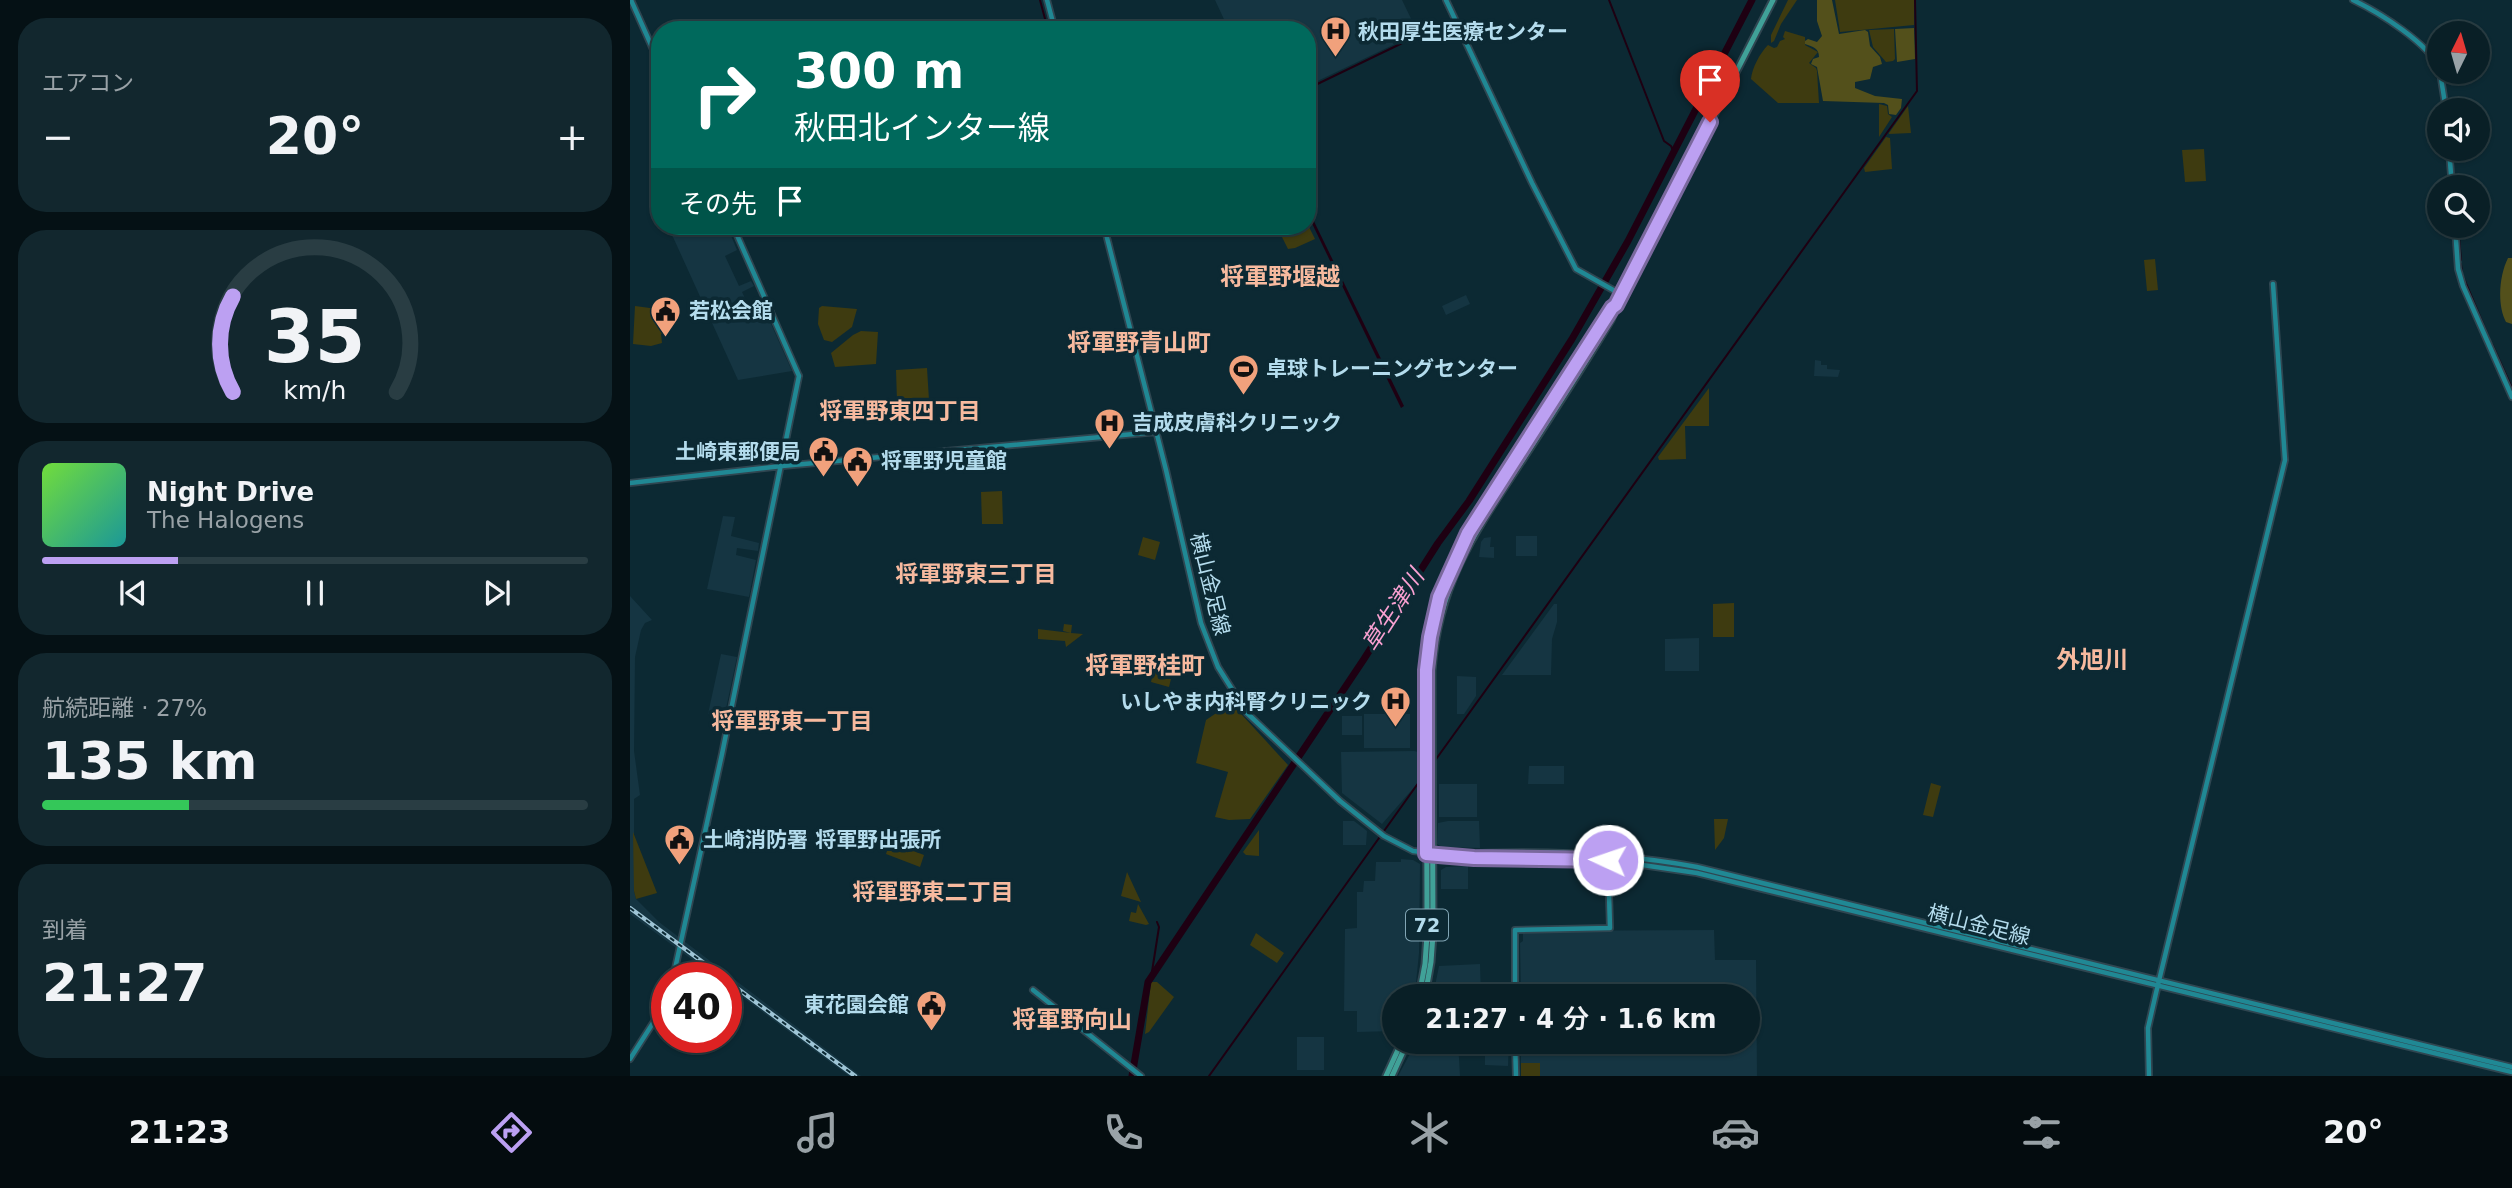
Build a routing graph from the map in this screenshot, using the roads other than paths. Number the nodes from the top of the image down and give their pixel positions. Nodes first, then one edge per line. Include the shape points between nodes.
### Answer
1 (631, 0) edge
2 (1046, 0) edge
3 (1446, 0) edge
4 (1773, 0) edge
5 (2353, 0) edge
6 (1052, 21) edge
7 (651, 45) edge
8 (2427, 51) edge
9 (737, 235) edge
10 (1106, 235) edge
11 (2456, 238) edge
12 (2273, 284) dead end
13 (1622, 295) junction
14 (2512, 397) edge
15 (1156, 432) junction
16 (782, 466) junction
17 (630, 483) edge
18 (1429, 769) junction
19 (1429, 854) junction
20 (1608, 857) junction
21 (676, 962) edge
22 (2158, 982) junction
23 (1421, 984) edge
24 (1427, 984) edge
25 (1515, 984) edge
26 (1033, 990) dead end
27 (651, 1026) edge
28 (1396, 1054) edge
29 (1402, 1054) edge
30 (1515, 1054) edge
31 (630, 1059) edge
32 (2512, 1067) edge
33 (2512, 1072) edge
34 (1141, 1076) edge
35 (1385, 1076) edge
36 (1392, 1076) edge
37 (1516, 1076) edge
38 (2149, 1076) edge

1 - 7 street
2 - 6 street
3 - 13 street via 1576,269
4 - 13 main road, 72
5 - 8 street
9 - 16 street via 799,376
10 - 15 street, 横山金足線
11 - 14 street via 2463,286
12 - 22 street via 2285,460
13 - 18 main road, 72 via 1591,354 1474,534 1453,577 1433,654
15 - 16 street
15 - 19 street, 横山金足線 via 1208,643 1224,679 1247,713 1328,790 1382,834 1413,851
16 - 17 street
16 - 21 street
18 - 19 main road, 72
18 - 19 main road, 72
19 - 20 street, 横山金足線
19 - 23 main road, 72
19 - 24 main road, 72 via 1433,943
20 - 22 street, 横山金足線 via 1697,873
20 - 25 street via 1610,928 1515,930
22 - 32 street, 横山金足線
22 - 33 street, 横山金足線
22 - 38 street via 2148,1028
26 - 34 street
27 - 31 street
28 - 35 main road
29 - 36 main road
30 - 37 street

